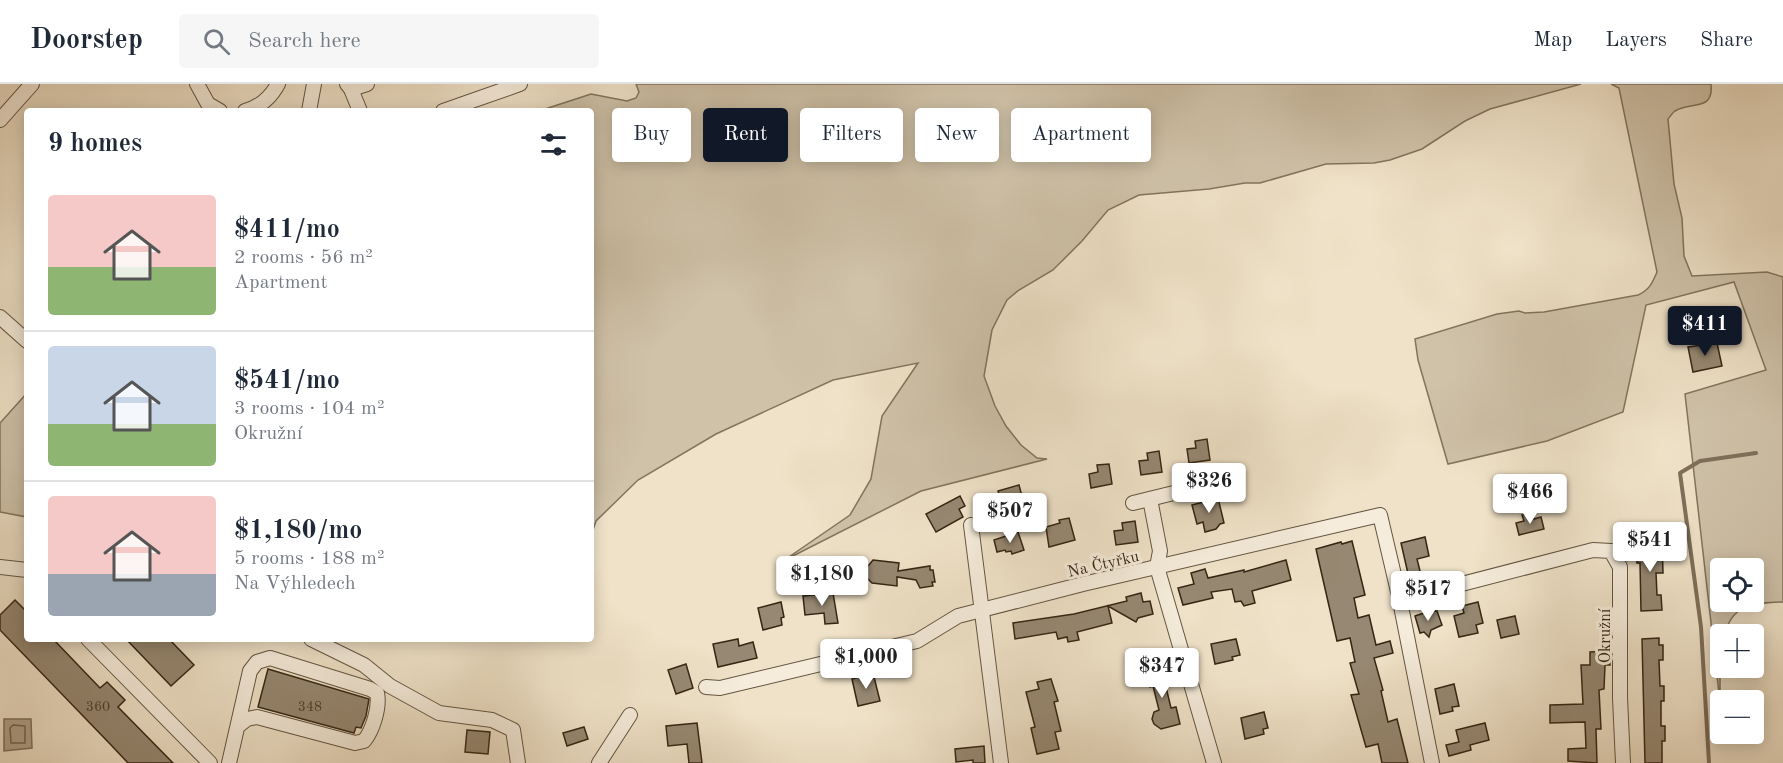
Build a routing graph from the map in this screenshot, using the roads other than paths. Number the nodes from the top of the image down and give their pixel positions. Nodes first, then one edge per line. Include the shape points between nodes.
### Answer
1 (32, 84) edge
2 (196, 84) edge
3 (278, 84) edge
4 (314, 84) edge
5 (367, 84) edge
6 (520, 84) edge
7 (349, 87) edge
8 (215, 108) edge
9 (256, 108) edge
10 (310, 108) edge
11 (359, 108) edge
12 (452, 108) edge
13 (0, 120) edge
14 (0, 317) edge
15 (24, 338) edge
16 (1186, 490) dead end
17 (1150, 499) junction
18 (1133, 503) dead end
19 (971, 525) dead end
20 (0, 567) edge
21 (1157, 567) junction
22 (24, 572) edge
23 (1400, 600) junction
24 (983, 611) junction
25 (91, 642) edge
26 (317, 642) edge
27 (706, 687) dead end
28 (630, 715) dead end
29 (237, 732) junction
30 (208, 762) edge
31 (229, 763) edge
32 (518, 763) edge
33 (599, 763) edge
34 (1001, 763) edge
35 (1214, 763) edge
36 (1432, 763) edge
37 (1623, 763) edge

1 - 13 street
2 - 8 street
3 - 9 street via 273,94
4 - 10 street
5 - 7 street
6 - 12 street
7 - 11 street
14 - 15 street
16 - 17 street
17 - 18 street
17 - 21 street via 1160,551
19 - 24 street
20 - 22 street
21 - 23 street, Na Čtyřku via 1380,515
21 - 24 street, Na Čtyřku
21 - 35 street
23 - 36 street
23 - 37 street, Okružní via 1593,550 1611,550 1620,567
24 - 27 street, Na Čtyřku via 958,616 917,641 720,688
24 - 34 street
25 - 30 street
26 - 32 street via 364,665 390,686 439,713 492,720 513,730
28 - 33 street
29 - 29 street via 250,671 257,662 270,658 370,689 377,693 379,701 369,735 355,743 257,717 247,719
29 - 31 street

